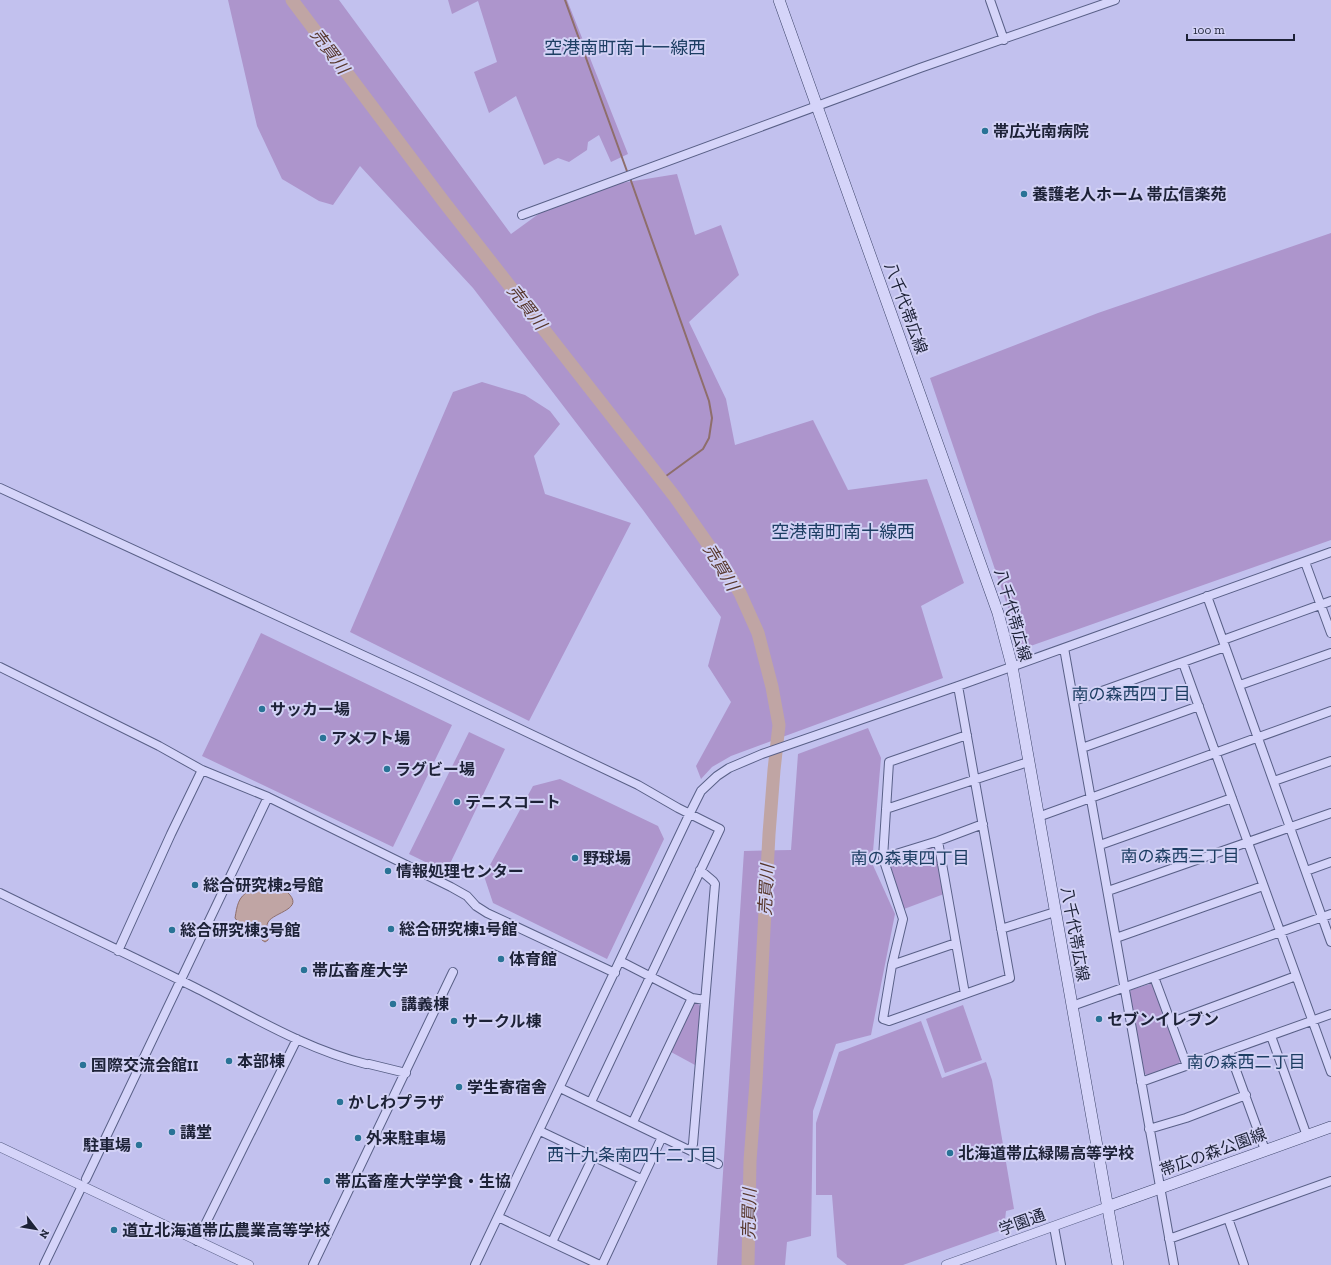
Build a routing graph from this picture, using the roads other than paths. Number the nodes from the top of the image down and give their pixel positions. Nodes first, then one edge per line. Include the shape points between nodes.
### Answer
1 (779, 0) edge
2 (990, 0) edge
3 (1115, 0) edge
4 (1004, 40) junction
5 (817, 106) junction
6 (522, 215) dead end
7 (0, 488) edge
8 (1331, 552) edge
9 (1305, 562) junction
10 (1207, 596) junction
11 (1331, 601) edge
12 (1321, 605) junction
13 (1331, 633) edge
14 (1224, 643) junction
15 (1064, 648) junction
16 (1331, 653) edge
17 (1183, 663) junction
18 (1012, 666) junction
19 (0, 667) edge
20 (1240, 685) junction
21 (958, 686) junction
22 (1074, 701) junction
23 (1199, 706) junction
24 (1331, 711) edge
25 (967, 735) junction
26 (1258, 738) junction
27 (1082, 748) junction
28 (1216, 753) junction
29 (1331, 761) edge
30 (1028, 762) junction
31 (202, 770) junction
32 (974, 780) junction
33 (1274, 781) junction
34 (268, 797) junction
35 (1090, 798) junction
36 (1232, 798) junction
37 (886, 810) junction
38 (690, 813) junction
39 (1331, 813) edge
40 (1038, 817) junction
41 (983, 824) junction
42 (1290, 827) junction
43 (938, 841) junction
44 (1248, 842) junction
45 (1100, 845) junction
46 (883, 858) junction
47 (1331, 862) edge
48 (700, 870) junction
49 (1306, 871) junction
50 (1263, 886) junction
51 (1108, 892) junction
52 (0, 894) edge
53 (1055, 912) junction
54 (1331, 914) edge
55 (1322, 917) junction
56 (1001, 929) junction
57 (1280, 931) junction
58 (1116, 938) junction
59 (1331, 942) edge
60 (956, 943) junction
61 (118, 951) junction
62 (620, 961) junction
63 (892, 964) junction
64 (453, 972) dead end
65 (615, 973) junction
66 (649, 976) junction
67 (1296, 976) junction
68 (1154, 977) junction
69 (180, 980) junction
70 (1124, 988) junction
71 (965, 994) junction
72 (692, 998) junction
73 (705, 1000) junction
74 (1072, 1006) junction
75 (1331, 1014) edge
76 (1313, 1021) junction
77 (1172, 1022) junction
78 (1271, 1036) junction
79 (297, 1039) junction
80 (1229, 1051) junction
81 (1188, 1066) junction
82 (1331, 1072) edge
83 (406, 1073) junction
84 (1141, 1082) junction
85 (560, 1088) junction
86 (1246, 1095) junction
87 (591, 1102) junction
88 (633, 1122) junction
89 (1331, 1127) edge
90 (1149, 1129) junction
91 (540, 1131) junction
92 (1307, 1136) junction
93 (662, 1137) junction
94 (0, 1147) edge
95 (1266, 1150) junction
96 (691, 1151) junction
97 (593, 1156) junction
98 (718, 1164) dead end
99 (641, 1179) junction
100 (1331, 1181) edge
101 (84, 1182) junction
102 (1161, 1188) junction
103 (1107, 1207) junction
104 (498, 1217) junction
105 (1228, 1218) junction
106 (1054, 1227) junction
107 (1169, 1239) junction
108 (197, 1240) junction
109 (552, 1242) junction
110 (478, 1264) edge
111 (44, 1265) edge
112 (248, 1265) edge
113 (313, 1265) edge
114 (601, 1265) edge
115 (946, 1265) edge
116 (1061, 1265) edge
117 (1118, 1265) edge
118 (1174, 1265) edge
119 (1244, 1265) edge

1 - 5 main road, 八千代帯広線
2 - 4 street
3 - 4 street
4 - 5 street
5 - 6 street
5 - 18 main road, 八千代帯広線 via 987,580
7 - 38 street via 419,681 638,785
8 - 9 street
9 - 10 street
9 - 12 street
10 - 14 street
10 - 15 street
11 - 12 street
12 - 13 street
12 - 14 street
14 - 17 street
14 - 20 street
15 - 18 street
15 - 22 street
16 - 20 street
17 - 22 street
17 - 23 street
18 - 21 street
18 - 30 main road, 八千代帯広線
19 - 31 street
20 - 26 street
21 - 25 street
21 - 38 street via 762,754 729,768 701,791
22 - 27 street
23 - 27 street
23 - 28 street
24 - 26 street
25 - 32 street
25 - 37 street via 889,762
26 - 28 street
26 - 33 street
27 - 35 street
28 - 35 street
28 - 36 street
29 - 33 street
30 - 32 street
30 - 40 main road, 八千代帯広線
31 - 34 street
31 - 61 street
32 - 37 street
32 - 41 street
33 - 42 street
34 - 65 street via 467,896 487,913
34 - 69 street
35 - 40 street
35 - 45 street
36 - 44 street
36 - 45 street
37 - 46 street
38 - 48 street via 720,829
38 - 62 street
39 - 42 street
40 - 53 main road, 八千代帯広線
41 - 43 street
41 - 56 street
42 - 44 street
42 - 49 street
43 - 46 street
43 - 60 street
44 - 50 street
44 - 51 street
45 - 51 street
46 - 63 street via 903,919
47 - 49 street
48 - 66 street
48 - 73 street via 715,884
49 - 55 street
50 - 57 street
50 - 58 street
51 - 58 street
52 - 61 street
53 - 56 street
53 - 74 main road, 八千代帯広線
54 - 55 street
55 - 57 street
55 - 59 street
56 - 71 street via 1010,978
57 - 67 street
57 - 68 street
58 - 70 street
60 - 63 street
60 - 71 street
61 - 69 street
62 - 65 street
62 - 66 street
63 - 71 street via 883,1020 889,1021
64 - 83 street
65 - 85 street
66 - 72 street
66 - 87 street
67 - 76 street
67 - 77 street
68 - 70 street
68 - 77 street
69 - 79 street
69 - 101 street
70 - 74 street
70 - 84 street
72 - 73 street
72 - 88 street
73 - 96 street
74 - 103 main road, 八千代帯広線
75 - 76 street
76 - 78 street
76 - 82 street
77 - 81 street
78 - 80 street
78 - 92 street
79 - 83 street via 343,1058
79 - 108 street
80 - 81 street
80 - 86 street
81 - 84 street
83 - 113 street
84 - 90 street
85 - 87 street
85 - 91 street
86 - 90 street
86 - 95 street
87 - 88 street
88 - 93 street
89 - 92 main road, 帯広の森公園線
90 - 102 street
91 - 97 street
91 - 104 street
92 - 95 main road, 帯広の森公園線
93 - 96 street
93 - 99 street
94 - 101 street
95 - 102 main road, 帯広の森公園線
96 - 98 street
97 - 99 street
97 - 109 street
99 - 114 street
100 - 105 street
101 - 108 street
101 - 111 street
102 - 103 main road, 帯広の森公園線
102 - 107 street
103 - 106 street, 学園通
103 - 117 main road, 八千代帯広線
104 - 109 street
104 - 110 street
105 - 107 street
105 - 119 street
106 - 115 street, 学園通
106 - 116 street
107 - 118 street
108 - 112 street
109 - 114 street

